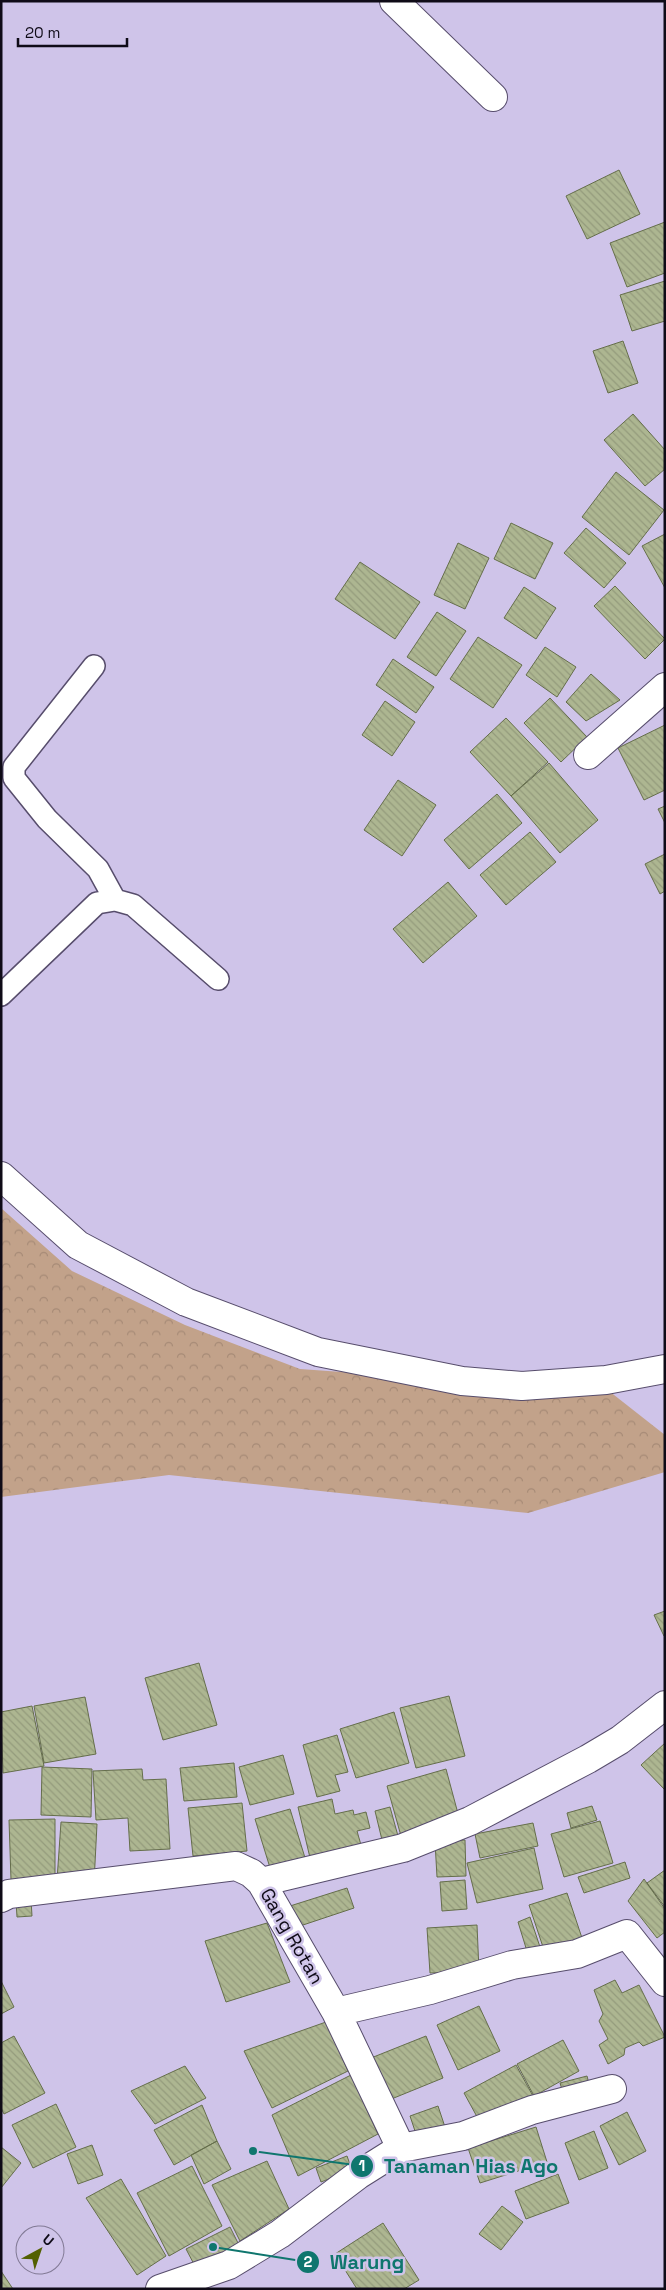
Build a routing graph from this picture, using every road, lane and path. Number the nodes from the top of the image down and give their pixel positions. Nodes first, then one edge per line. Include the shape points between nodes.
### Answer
1 (394, 1) edge
2 (493, 97) dead end
3 (94, 666) dead end
4 (665, 687) edge
5 (588, 755) dead end
6 (116, 900) junction
7 (218, 979) dead end
8 (1, 995) edge
9 (1, 1176) edge
10 (665, 1369) edge
11 (665, 1705) edge
12 (261, 1882) junction
13 (1, 1898) edge
14 (665, 1982) edge
15 (336, 2012) junction
16 (612, 2089) dead end
17 (401, 2148) junction
18 (160, 2289) edge

1 - 2 street
3 - 6 lane via 14,767 14,778 47,819 98,869
4 - 5 street
6 - 7 lane via 133,905
6 - 8 lane via 97,903
9 - 10 street via 78,1245 186,1302 318,1352 462,1381 522,1386 606,1380
11 - 12 street via 620,1740 588,1759 470,1820 403,1848
12 - 13 street, Gang Rotan via 236,1866 9,1894
12 - 15 street, Gang Rotan
14 - 15 street via 626,1934 577,1954 512,1965 430,1990
15 - 17 street, Gang Rotan
16 - 17 street via 532,2110 463,2136
17 - 18 street via 280,2234 229,2265

